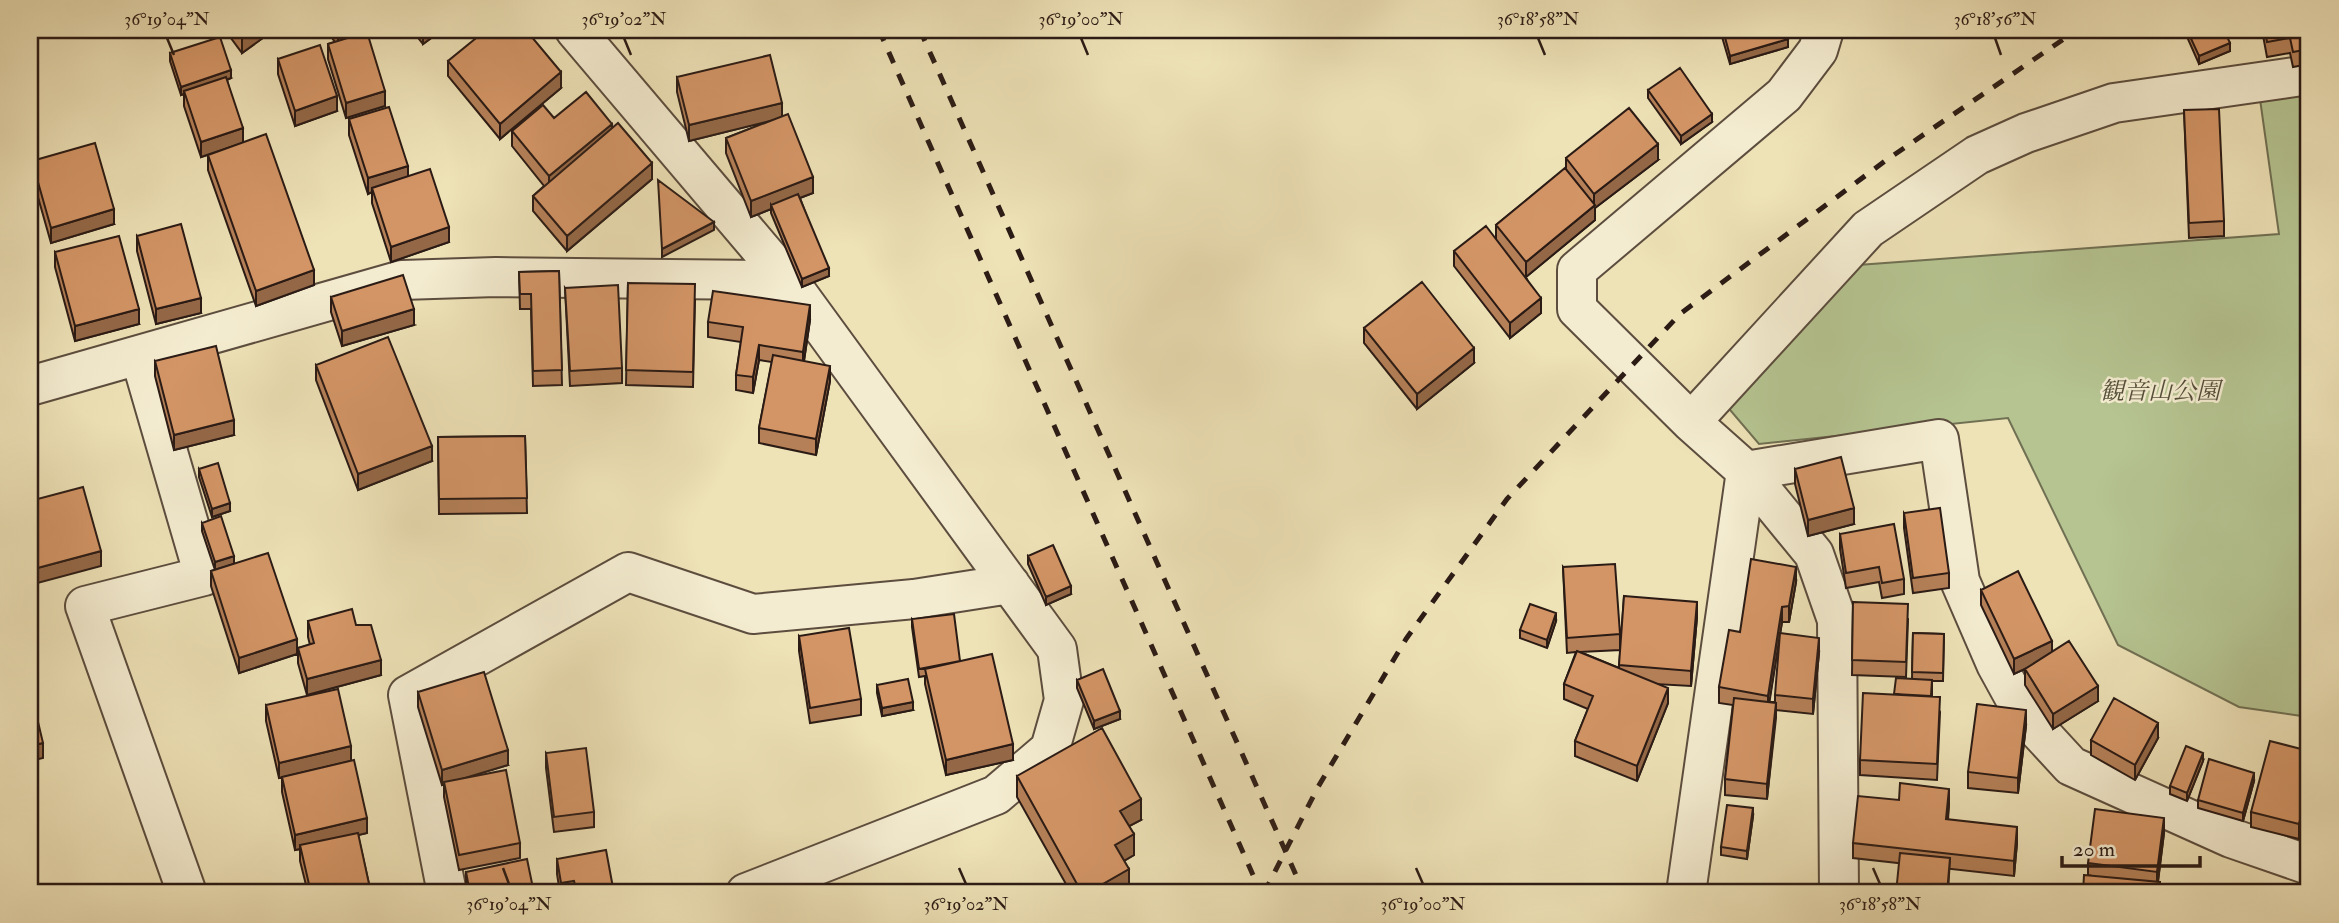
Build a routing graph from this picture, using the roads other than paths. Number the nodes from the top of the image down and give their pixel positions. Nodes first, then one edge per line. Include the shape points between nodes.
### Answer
1 (575, 30) edge
2 (1824, 30) edge
3 (2309, 75) edge
4 (793, 287) junction
5 (140, 356) junction
6 (30, 386) edge
7 (1691, 422) junction
8 (1746, 471) junction
9 (1010, 584) junction
10 (2309, 865) edge
11 (187, 893) edge
12 (447, 893) edge
13 (746, 893) edge
14 (1686, 893) edge
15 (1839, 893) edge

1 - 4 street
2 - 7 street via 1818,50 1784,95 1577,270 1577,309
3 - 7 street via 2114,103 1978,155 1868,229
4 - 5 street via 762,280 402,280
4 - 9 street
5 - 6 street
5 - 11 street via 204,576 85,606
7 - 8 street
8 - 10 street via 1939,439 1960,580 2024,715 2071,766 2231,838
8 - 14 street
8 - 15 street via 1814,554 1837,620
9 - 12 street via 914,599 753,614 628,572 408,695
9 - 13 street via 1057,649 1065,700 1051,749 996,795

